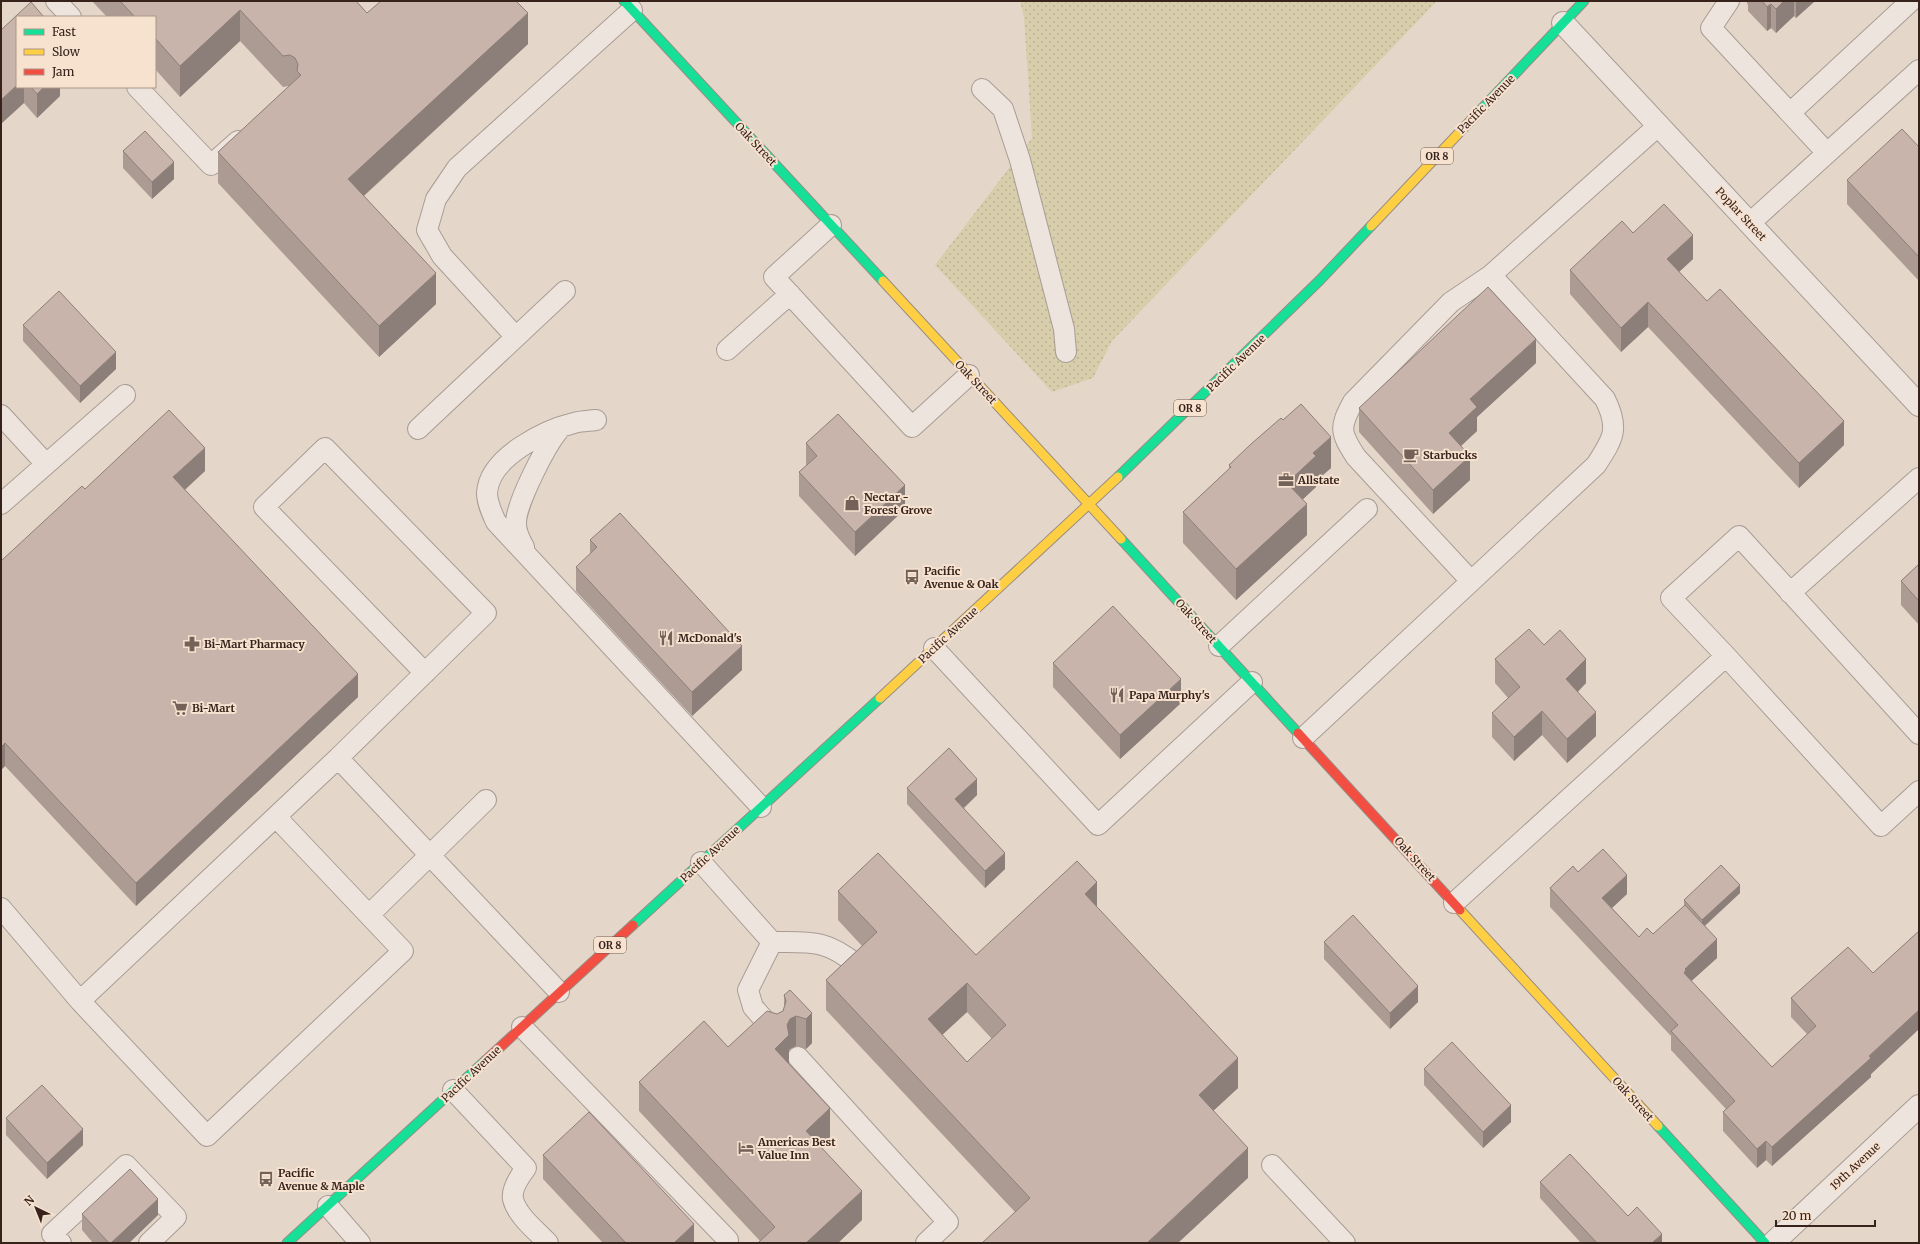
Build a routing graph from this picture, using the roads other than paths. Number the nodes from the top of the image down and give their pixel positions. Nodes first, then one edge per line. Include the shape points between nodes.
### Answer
1 (56, 1) edge
2 (1584, 1) edge
3 (1729, 1) edge
4 (1911, 1) edge
5 (628, 6) edge
6 (70, 16) edge
7 (1564, 24) junction
8 (1919, 70) edge
9 (138, 88) edge
10 (982, 89) dead end
11 (1790, 113) junction
12 (1658, 125) junction
13 (252, 128) edge
14 (1827, 153) junction
15 (1750, 223) junction
16 (831, 225) junction
17 (1492, 275) junction
18 (565, 291) dead end
19 (790, 294) junction
20 (516, 337) junction
21 (727, 350) dead end
22 (1066, 352) dead end
23 (969, 375) junction
24 (125, 395) dead end
25 (1919, 405) edge
26 (1, 415) edge
27 (596, 420) dead end
28 (564, 426) junction
29 (418, 429) dead end
30 (46, 464) junction
31 (1919, 478) edge
32 (1, 504) edge
33 (1090, 505) junction
34 (1367, 509) dead end
35 (529, 557) junction
36 (1471, 580) junction
37 (1790, 593) junction
38 (1219, 646) junction
39 (934, 648) junction
40 (1726, 656) junction
41 (425, 674) junction
42 (1252, 682) junction
43 (1919, 734) edge
44 (1303, 738) junction
45 (338, 758) junction
46 (1919, 792) edge
47 (486, 800) dead end
48 (761, 807) junction
49 (276, 817) junction
50 (430, 855) junction
51 (702, 862) junction
52 (1454, 902) junction
53 (1, 908) edge
54 (368, 915) junction
55 (772, 942) junction
56 (857, 965) edge
57 (560, 992) junction
58 (80, 1001) junction
59 (522, 1027) junction
60 (775, 1032) edge
61 (798, 1056) dead end
62 (453, 1090) junction
63 (1919, 1106) edge
64 (1272, 1166) dead end
65 (328, 1206) junction
66 (56, 1239) edge
67 (149, 1243) edge
68 (287, 1243) edge
69 (360, 1243) edge
70 (548, 1243) edge
71 (725, 1243) edge
72 (926, 1243) edge
73 (1346, 1243) edge
74 (1765, 1243) edge
75 (1773, 1243) edge

1 - 6 lane
2 - 7 main road, Pacific Avenue / OR 8
3 - 11 lane via 1711,28
4 - 11 lane
5 - 16 main road, Oak Street
5 - 20 lane via 457,168 436,199 427,230 442,256
7 - 12 street, Poplar Street
7 - 33 main road, Pacific Avenue / OR 8 via 1314,285
8 - 14 lane
9 - 13 lane via 211,165
10 - 22 lane via 1003,109 1020,160 1064,329
11 - 14 lane
12 - 15 street, Poplar Street
12 - 17 lane
14 - 15 lane
15 - 25 street, Poplar Street
16 - 19 lane via 774,277
16 - 23 main road, Oak Street
17 - 36 lane via 1605,399 1613,415 1614,434 1596,465
17 - 36 lane via 1451,302 1352,402 1343,421 1344,439 1356,457
18 - 20 lane
19 - 21 lane
19 - 23 lane via 912,427
20 - 29 lane
23 - 33 main road, Oak Street
24 - 30 lane
26 - 30 lane
27 - 28 lane
28 - 35 lane via 550,443 523,497 516,523 518,536
28 - 35 lane via 549,431 515,450 494,473 487,492 496,522
30 - 32 lane
31 - 37 lane
33 - 38 main road, Oak Street
33 - 39 main road, Pacific Avenue / OR 8
34 - 38 lane
35 - 48 lane
36 - 44 lane
37 - 40 lane via 1739,536 1671,598
37 - 43 lane
38 - 42 main road, Oak Street
39 - 42 lane via 1098,825
39 - 48 main road, Pacific Avenue / OR 8
40 - 46 lane via 1881,826
40 - 52 lane
41 - 41 lane via 486,613 325,448 264,507
41 - 45 lane
42 - 44 main road, Oak Street
44 - 52 main road, Oak Street
45 - 49 lane
45 - 50 lane
47 - 50 lane
48 - 51 main road, Pacific Avenue / OR 8
49 - 54 lane
49 - 58 lane
50 - 54 lane
50 - 57 lane
51 - 55 lane
51 - 57 main road, Pacific Avenue / OR 8
52 - 74 main road, Oak Street
53 - 58 lane
54 - 58 lane via 403,951 207,1136
55 - 56 lane via 816,942 842,952
55 - 60 lane via 748,990 753,1007
57 - 59 main road, Pacific Avenue / OR 8
59 - 62 main road, Pacific Avenue / OR 8
59 - 71 lane via 728,1240
61 - 72 lane via 948,1222
62 - 65 main road, Pacific Avenue / OR 8
62 - 70 lane via 526,1168 516,1184 513,1198 520,1213
63 - 75 street, 19th Avenue
64 - 73 lane
65 - 68 main road, Pacific Avenue / OR 8
65 - 69 lane
66 - 67 lane via 126,1165 176,1218

